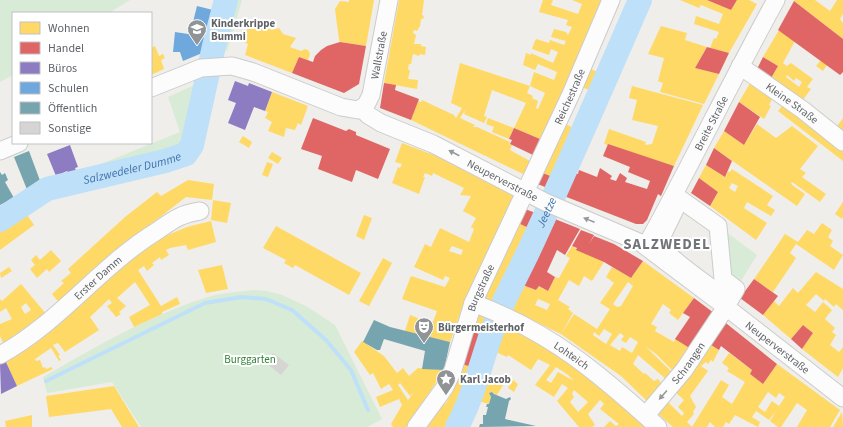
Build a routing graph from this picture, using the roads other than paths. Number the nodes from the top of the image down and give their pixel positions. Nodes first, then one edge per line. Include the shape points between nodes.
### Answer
1 (389, 0) edge
2 (611, 0) edge
3 (776, 0) edge
4 (740, 66) junction
5 (152, 88) edge
6 (362, 108) junction
7 (843, 142) edge
8 (17, 144) edge
9 (0, 151) edge
10 (526, 191) junction
11 (200, 211) dead end
12 (718, 226) joint
13 (646, 246) junction
14 (473, 303) junction
15 (726, 307) junction
16 (0, 355) edge
17 (843, 397) edge
18 (646, 416) junction
19 (416, 427) edge
20 (658, 427) edge

1 - 6 street, Wallstraße via 371,95
2 - 10 street, Reichestraße
3 - 4 street, Breite Straße
4 - 7 street, Kleine Straße via 797,105
4 - 13 street, Breite Straße via 676,193
5 - 6 street via 201,68 232,66 347,109
10 -> 6 street, Neuperverstraße via 446,150 381,123
8 - 9 street
13 -> 10 street, Neuperverstraße
10 - 14 street, Burgstraße
11 - 16 street, Erster Damm via 184,214 134,245 36,332
12 - 12 street via 723,279 736,289 729,301 665,251 662,245 661,238 680,200
13 - 15 street, Neuperverstraße
14 - 18 street, Lohteich via 501,313 546,337 578,358
14 - 19 street, Burgstraße via 448,382
15 - 17 street, Neuperverstraße
15 -> 18 street, Schrangen via 684,370
18 - 20 street, Lohteich

